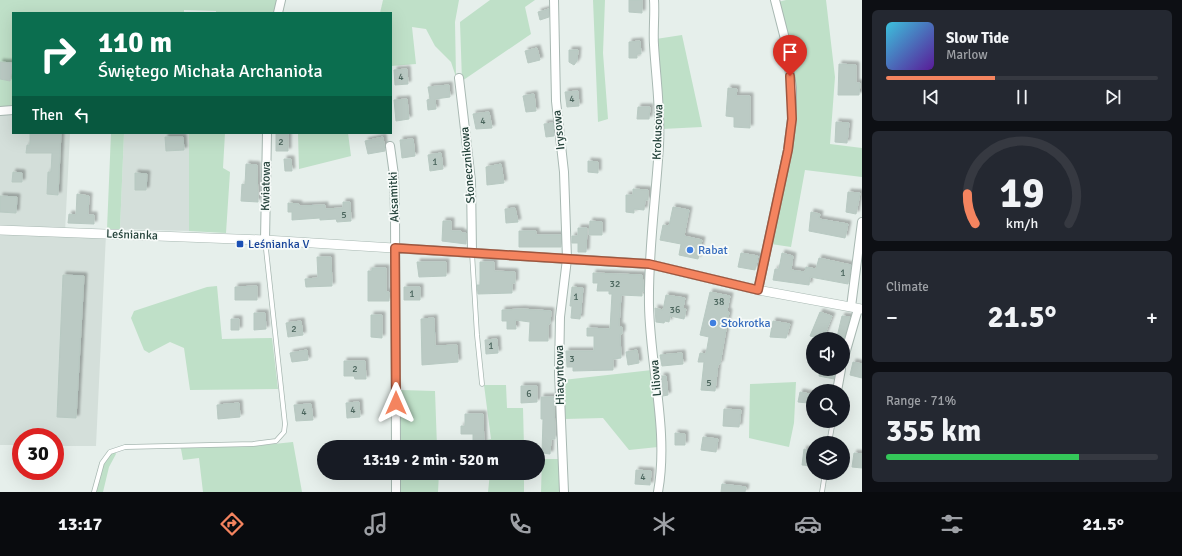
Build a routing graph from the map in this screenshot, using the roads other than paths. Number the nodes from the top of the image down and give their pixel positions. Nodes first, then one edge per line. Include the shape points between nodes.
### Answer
1 (281, 0) edge
2 (554, 0) edge
3 (654, 0) edge
4 (775, 0) edge
5 (278, 12) edge
6 (459, 78) dead end
7 (12, 110) edge
8 (0, 111) edge
9 (267, 134) edge
10 (390, 146) dead end
11 (862, 222) edge
12 (0, 230) edge
13 (265, 240) junction
14 (395, 248) junction
15 (472, 253) junction
16 (567, 259) junction
17 (649, 264) junction
18 (758, 290) junction
19 (857, 308) edge
20 (850, 334) edge
21 (482, 384) dead end
22 (396, 440) edge
23 (396, 480) edge
24 (824, 480) edge
25 (94, 492) edge
26 (396, 492) edge
27 (564, 492) edge
28 (658, 492) edge
29 (822, 492) edge

1 - 5 street
2 - 16 street, Irysowa via 556,101 564,172
3 - 17 street, Krokusowa via 659,145
4 - 18 street via 785,39 792,88 792,119 788,150
6 - 15 street, Słonecznikowa via 471,181
7 - 8 street
9 - 13 street, Kwiatowa
10 - 14 street, Aksamitki via 394,175
11 - 19 street
12 - 13 street, Leśnianka
13 - 14 street, Leśnianka
13 - 25 lane via 285,424 281,437 276,441 253,444 125,447 110,452 102,463
14 - 15 street, Leśnianka
14 - 22 street, Aksamitki
15 - 16 street, Leśnianka
15 - 21 lane
16 - 17 street, Leśnianka
16 - 27 street, Hiacyntowa via 560,324 559,373
17 - 18 street, Leśnianka
17 - 28 street, Liliowa via 649,307 662,469
18 - 19 street, Leśnianka
19 - 20 street
23 - 26 street
24 - 29 lane

